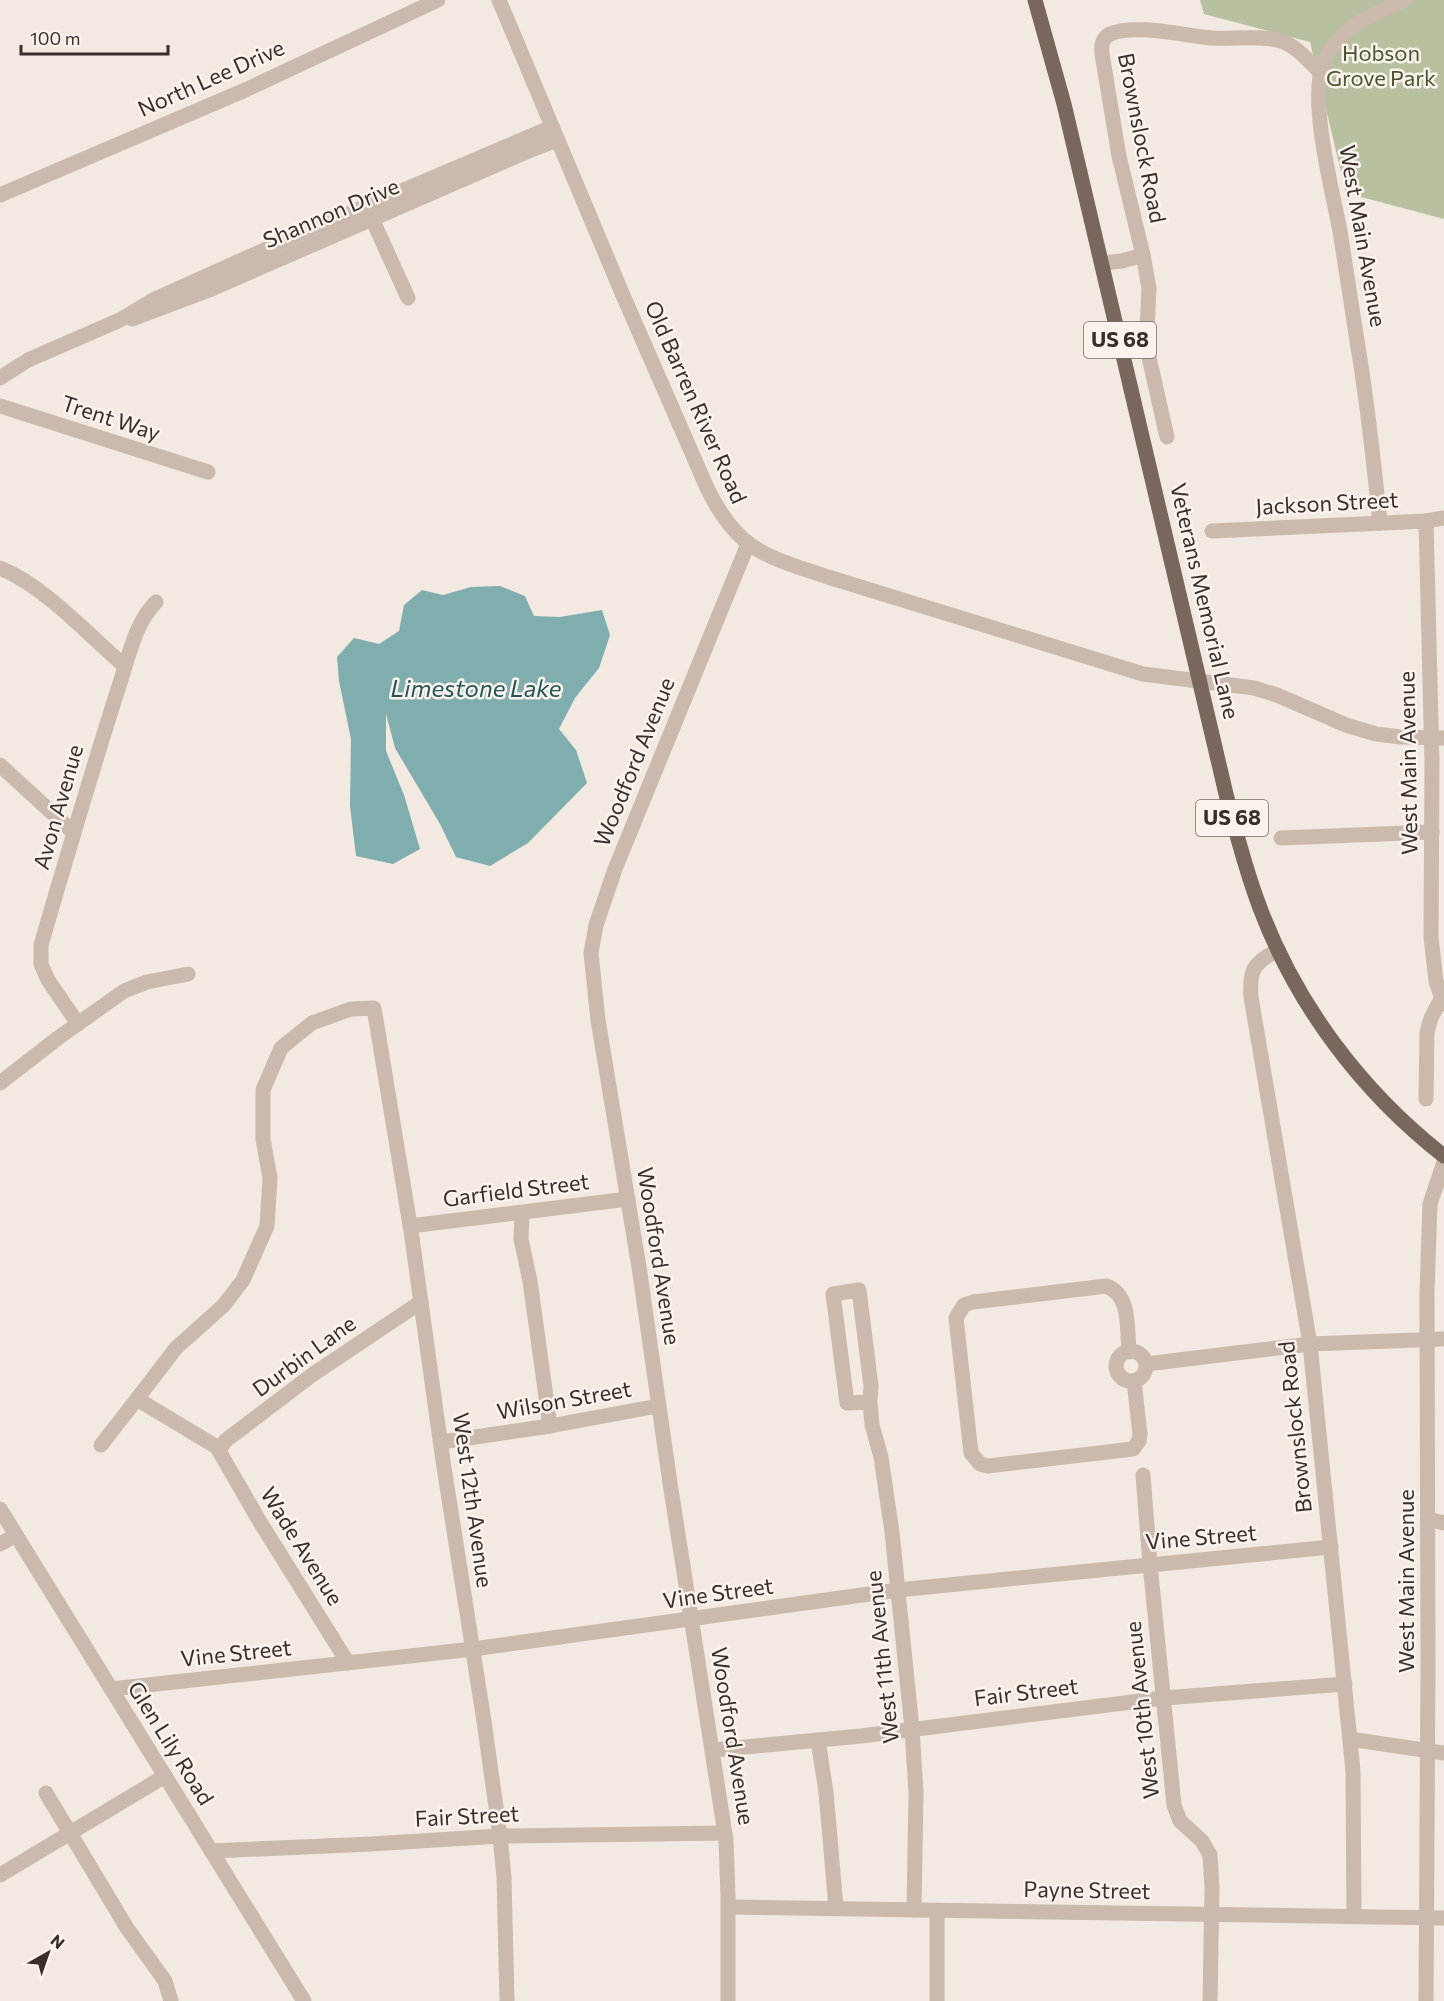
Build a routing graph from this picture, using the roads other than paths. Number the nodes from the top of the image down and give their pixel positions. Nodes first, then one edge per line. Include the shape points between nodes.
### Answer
1 (438, 0) edge
2 (499, 0) edge
3 (1035, 0) edge
4 (1405, 0) edge
5 (1321, 73) junction
6 (555, 134) junction
7 (0, 195) edge
8 (369, 213) junction
9 (1143, 255) junction
10 (1102, 263) junction
11 (408, 298) dead end
12 (0, 378) edge
13 (0, 406) edge
14 (1167, 437) dead end
15 (208, 472) dead end
16 (1444, 518) edge
17 (1426, 521) junction
18 (1380, 523) junction
19 (1212, 531) dead end
20 (748, 544) junction
21 (0, 568) edge
22 (156, 602) dead end
23 (125, 666) junction
24 (1200, 681) junction
25 (1438, 738) edge
26 (0, 765) edge
27 (1432, 832) junction
28 (74, 833) junction
29 (1281, 838) dead end
30 (1438, 940) edge
31 (1278, 950) junction
32 (188, 974) dead end
33 (1443, 1000) edge
34 (78, 1024) junction
35 (0, 1083) edge
36 (1426, 1099) dead end
37 (1444, 1156) edge
38 (1444, 1162) edge
39 (628, 1199) junction
40 (522, 1213) junction
41 (410, 1226) junction
42 (421, 1302) junction
43 (1444, 1339) edge
44 (1427, 1340) junction
45 (1310, 1344) junction
46 (1129, 1352) junction
47 (1146, 1364) junction
48 (1134, 1381) junction
49 (137, 1399) junction
50 (870, 1402) junction
51 (658, 1406) junction
52 (550, 1426) junction
53 (441, 1442) junction
54 (101, 1445) dead end
55 (219, 1450) junction
56 (1143, 1475) dead end
57 (0, 1509) edge
58 (1428, 1519) junction
59 (1444, 1523) edge
60 (16, 1535) junction
61 (0, 1544) edge
62 (1331, 1548) junction
63 (1150, 1564) junction
64 (898, 1590) junction
65 (691, 1619) junction
66 (473, 1649) junction
67 (348, 1663) junction
68 (1345, 1684) junction
69 (111, 1689) junction
70 (1164, 1698) junction
71 (912, 1729) junction
72 (1350, 1739) junction
73 (818, 1740) junction
74 (713, 1750) junction
75 (1428, 1750) junction
76 (1444, 1753) edge
77 (165, 1776) junction
78 (46, 1793) dead end
79 (70, 1833) junction
80 (725, 1833) junction
81 (500, 1836) junction
82 (211, 1851) junction
83 (0, 1875) edge
84 (729, 1906) junction
85 (836, 1908) junction
86 (914, 1910) junction
87 (937, 1911) junction
88 (1211, 1914) junction
89 (1354, 1917) junction
90 (1426, 1918) junction
91 (1444, 1918) edge
92 (171, 2001) edge
93 (304, 2001) edge
94 (507, 2001) edge
95 (728, 2001) edge
96 (937, 2001) edge
97 (1210, 2001) edge
98 (1426, 2001) edge

1 - 7 street, North Lee Drive via 243,91
2 - 6 street, Old Barren River Road
3 - 10 main road, Veterans Memorial Lane / US 68
4 - 5 street, West Main Avenue via 1353,25 1341,35 1331,47
5 - 9 street, Brownslock Road via 1294,47 1281,41 1138,30 1115,32 1104,39 1102,54 1119,156
5 - 18 street, West Main Avenue via 1320,111 1360,356
6 - 8 street, Shannon Drive
6 - 20 street, Old Barren River Road via 708,490 724,520
8 - 11 street
8 - 12 street, Shannon Drive via 151,313 120,320 28,360
9 - 10 street, Brownslock Road
9 - 14 street via 1149,288 1148,353
10 - 24 main road, Veterans Memorial Lane / US 68
13 - 15 street, Trent Way
16 - 17 street, Jackson Street
17 - 18 street, Jackson Street
17 - 25 street, West Main Avenue
18 - 19 street, Jackson Street
20 - 24 street, Old Barren River Road via 828,578 1131,671
20 - 39 street, Woodford Avenue via 615,869 593,938 591,969
21 - 23 street via 37,589
22 - 23 street, Avon Avenue via 145,613
23 - 28 street, Avon Avenue
24 - 25 street, Old Barren River Road via 1265,691 1331,720 1376,734
24 - 31 main road, Veterans Memorial Lane / US 68 via 1245,867
25 - 27 street, West Main Avenue
26 - 28 street
27 - 29 street
27 - 30 street, West Main Avenue
28 - 34 street, Avon Avenue via 40,957 48,980
30 - 33 street, West Main Avenue via 1434,965
31 - 37 main road, Veterans Memorial Lane / US 68 via 1313,1012 1350,1064
31 - 45 street, Brownslock Road via 1254,968 1251,987
32 - 34 street via 135,986
33 - 36 street via 1427,1032
34 - 35 street
38 - 44 street, West Main Avenue via 1429,1214
39 - 40 street, Garfield Street
39 - 51 street, Woodford Avenue
40 - 41 street, Garfield Street
40 - 52 street via 521,1239
41 - 42 street, West 12th Avenue
41 - 49 street, West 12th Avenue via 374,1008 351,1009 312,1023 281,1048 263,1090 263,1139 270,1178 267,1226 243,1280 224,1305 176,1348
42 - 53 street, West 12th Avenue
42 - 55 street, Durbin Lane via 312,1375
43 - 44 street
44 - 45 street
44 - 58 street, West Main Avenue
45 - 47 street
45 - 62 street, Brownslock Road
46 - 47 street via 1139,1354
46 - 48 street via 1118,1360 1117,1369 1121,1377
46 - 48 street via 1125,1304 1117,1290 1106,1286 964,1305 956,1318 971,1453 980,1464 988,1466 1133,1449 1140,1434
47 - 48 street via 1143,1376
49 - 54 street
49 - 55 street
50 - 50 street, West 11th Avenue via 859,1290 832,1294 847,1403
50 - 64 street, West 11th Avenue via 883,1465
51 - 52 street, Wilson Street
51 - 65 street, Woodford Avenue
52 - 53 street, Wilson Street
53 - 66 street, West 12th Avenue
55 - 67 street, Wade Avenue
56 - 63 street, West 10th Avenue
57 - 60 street, Glen Lily Road
58 - 59 street
58 - 75 street, West Main Avenue
60 - 61 street
60 - 69 street, Glen Lily Road
62 - 63 street, Vine Street
62 - 68 street, Brownslock Road
63 - 64 street, Vine Street
63 - 70 street, West 10th Avenue
64 - 65 street, Vine Street
64 - 71 street, West 11th Avenue
65 - 66 street, Vine Street
65 - 74 street, Woodford Avenue
66 - 67 street, Vine Street
66 - 81 street, West 12th Avenue
67 - 69 street, Vine Street
68 - 70 street, Fair Street
68 - 72 street, Brownslock Road
69 - 77 street, Glen Lily Road
70 - 71 street, Fair Street
70 - 88 street, West 10th Avenue via 1174,1805 1180,1821 1208,1851
71 - 73 street, Fair Street
71 - 86 street, West 11th Avenue via 916,1792
72 - 75 street
72 - 89 street, Brownslock Road
73 - 74 street, Fair Street
73 - 85 street via 828,1803
74 - 80 street, Woodford Avenue
75 - 76 street
75 - 90 street, West Main Avenue
77 - 79 street
77 - 82 street, Glen Lily Road
78 - 79 street
79 - 83 street
79 - 92 street via 127,1928 165,1982
80 - 81 street, Fair Street
80 - 84 street, Woodford Avenue
81 - 82 street, Fair Street
81 - 94 street, West 12th Avenue
82 - 93 street, Glen Lily Road
84 - 85 street, Payne Street
84 - 95 street, Woodford Avenue
85 - 86 street, Payne Street
86 - 87 street, Payne Street
87 - 88 street, Payne Street
87 - 96 street
88 - 89 street, Payne Street
88 - 97 street, West 10th Avenue
89 - 90 street, Payne Street
90 - 91 street, Payne Street
90 - 98 street, West Main Avenue

